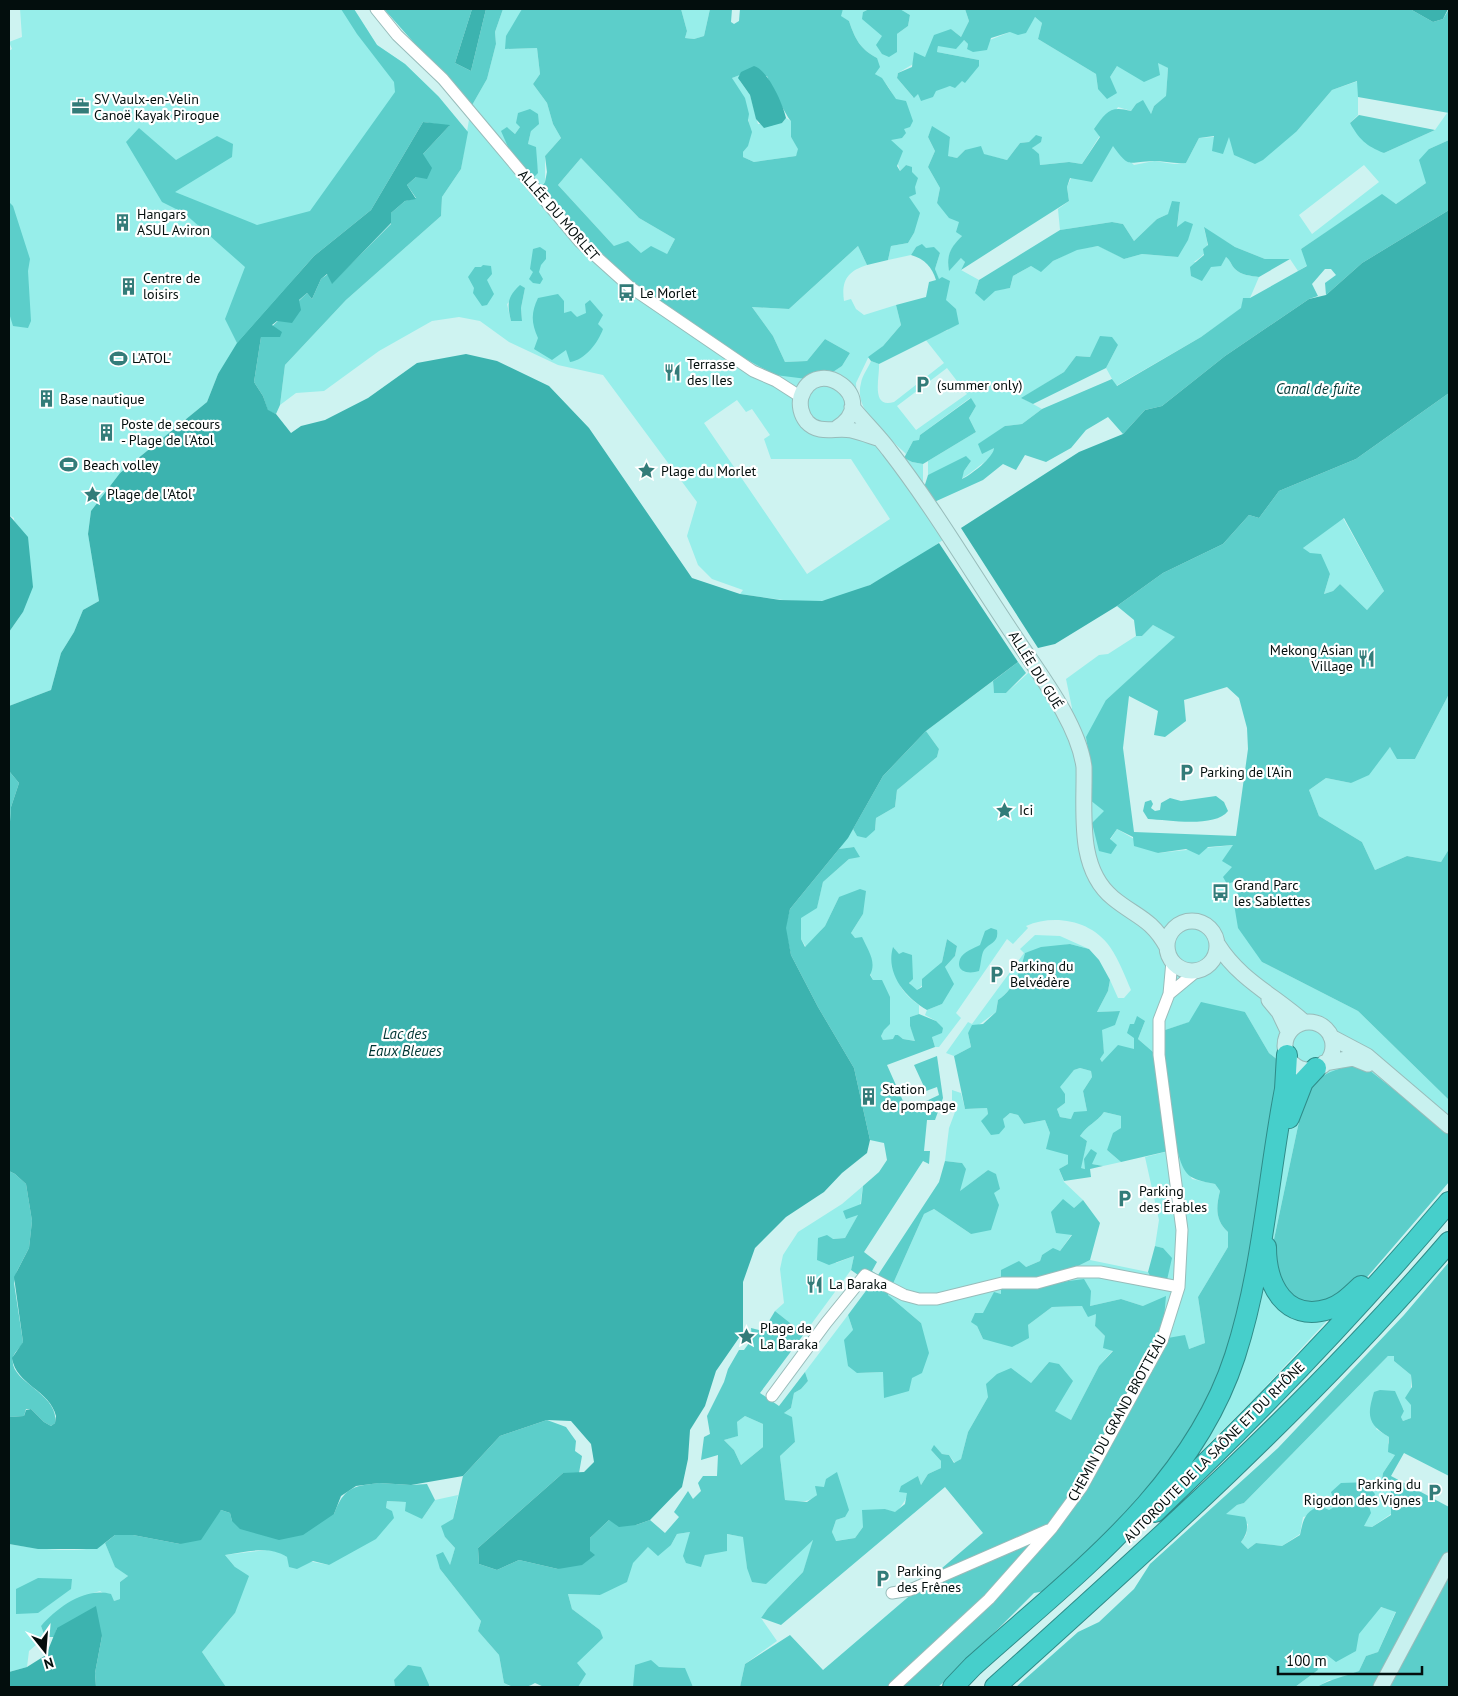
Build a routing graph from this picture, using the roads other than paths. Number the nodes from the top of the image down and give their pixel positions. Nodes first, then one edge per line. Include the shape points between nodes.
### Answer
1 (376, 9) edge
2 (805, 391) junction
3 (852, 407) junction
4 (837, 428) junction
5 (877, 438) junction
6 (1141, 915) junction
7 (1178, 925) junction
8 (1218, 945) junction
9 (1169, 954) junction
10 (1201, 969) junction
11 (1169, 994) junction
12 (1304, 1022) junction
13 (1289, 1033) junction
14 (1331, 1037) junction
15 (1287, 1055) junction
16 (1320, 1066) junction
17 (1384, 1070) junction
18 (1449, 1126) edge
19 (1449, 1202) edge
20 (1449, 1242) edge
21 (1412, 1246) junction
22 (1179, 1287) junction
23 (772, 1396) dead end
24 (1052, 1528) junction
25 (1449, 1560) edge
26 (892, 1592) dead end
27 (894, 1687) edge
28 (953, 1687) edge
29 (964, 1687) edge
30 (994, 1687) edge
31 (1381, 1687) edge

1 - 2 street, ALLÉE DU MORLET via 443,79 580,242 609,270 753,371
2 - 3 street via 825,378 836,380 849,392
2 - 4 street via 801,410 807,422 824,430
3 - 4 street via 847,419
3 - 5 street, ALLÉE DU GUÉ
4 - 5 street
5 - 6 street, ALLÉE DU GUÉ via 942,526 1047,685 1074,732 1084,767 1087,854 1091,870 1100,885 1114,898
6 - 7 street, ALLÉE DU GUÉ
6 - 9 street, ALLÉE DU GUÉ
7 - 8 street via 1188,921 1201,922 1214,933
7 - 9 street via 1169,934
8 - 10 street via 1214,958
8 - 12 street via 1234,968
9 - 10 street via 1183,970
9 - 11 street, CHEMIN DU GRAND BROTTEAU
10 - 11 street, CHEMIN DU GRAND BROTTEAU
10 - 13 street via 1228,970 1269,1000
11 - 22 street, CHEMIN DU GRAND BROTTEAU via 1159,1020 1158,1055 1182,1230
12 - 13 street
12 - 14 street via 1318,1024
13 - 15 street via 1285,1041
14 - 16 street via 1332,1051
14 - 17 street via 1367,1056
15 - 16 street via 1299,1067
15 - 28 highway via 1285,1089 1251,1293 1235,1356 1215,1404 1188,1450 1154,1497 1123,1530
16 - 17 street via 1353,1058
16 - 21 highway via 1303,1082 1284,1135 1266,1246 1266,1263 1272,1286 1284,1301 1297,1309 1317,1312 1330,1309 1342,1303 1371,1277 1391,1254
17 - 18 street
19 - 21 highway, AUTOROUTE DE LA SAÔNE ET DU RHÔNE
20 - 30 highway, AUTOROUTE DE LA SAÔNE ET DU RHÔNE via 1348,1353 1246,1455 1108,1586
21 - 29 highway, AUTOROUTE DE LA SAÔNE ET DU RHÔNE via 1228,1443
22 - 23 street via 1100,1272 1077,1272 1037,1283 1002,1283 937,1299 919,1299 904,1296 865,1275
22 - 24 street, CHEMIN DU GRAND BROTTEAU via 1162,1341 1082,1487
24 - 26 street via 910,1590
24 - 27 street, CHEMIN DU GRAND BROTTEAU via 989,1599
25 - 31 street

